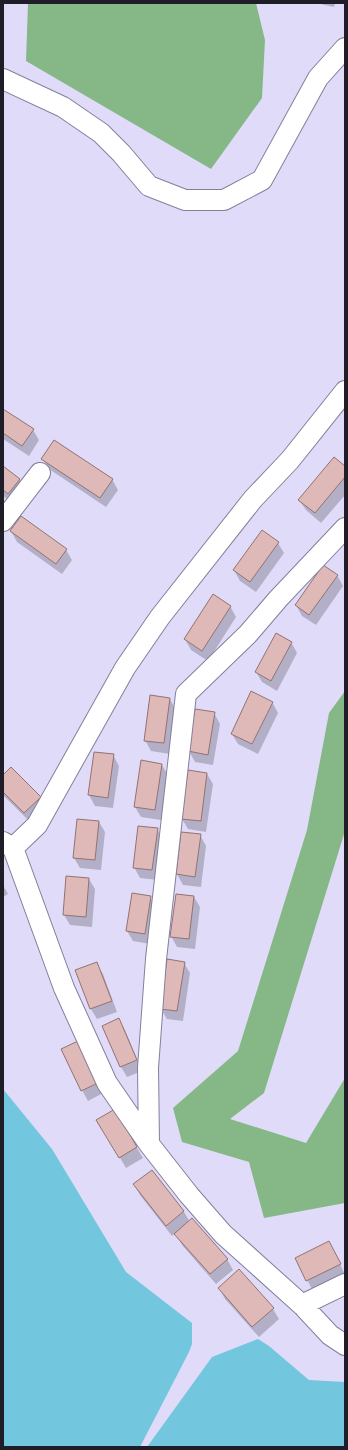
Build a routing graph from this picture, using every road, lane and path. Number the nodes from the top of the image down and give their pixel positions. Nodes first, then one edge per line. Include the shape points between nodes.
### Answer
1 (345, 48) edge
2 (3, 79) edge
3 (345, 391) edge
4 (40, 472) dead end
5 (3, 521) edge
6 (345, 528) edge
7 (8, 845) edge
8 (149, 1144) junction
9 (345, 1284) edge
10 (302, 1305) junction
11 (345, 1345) edge

1 - 2 street via 318,78 262,180 224,200 185,200 149,186 100,133 63,107
3 - 7 street via 290,460 253,499 160,617 125,668 37,825
4 - 5 street
6 - 8 street via 248,634 186,694 156,959 148,1068
7 - 8 street via 64,988 106,1083
8 - 10 street via 189,1196 223,1234
9 - 10 street
10 - 11 street via 330,1335

